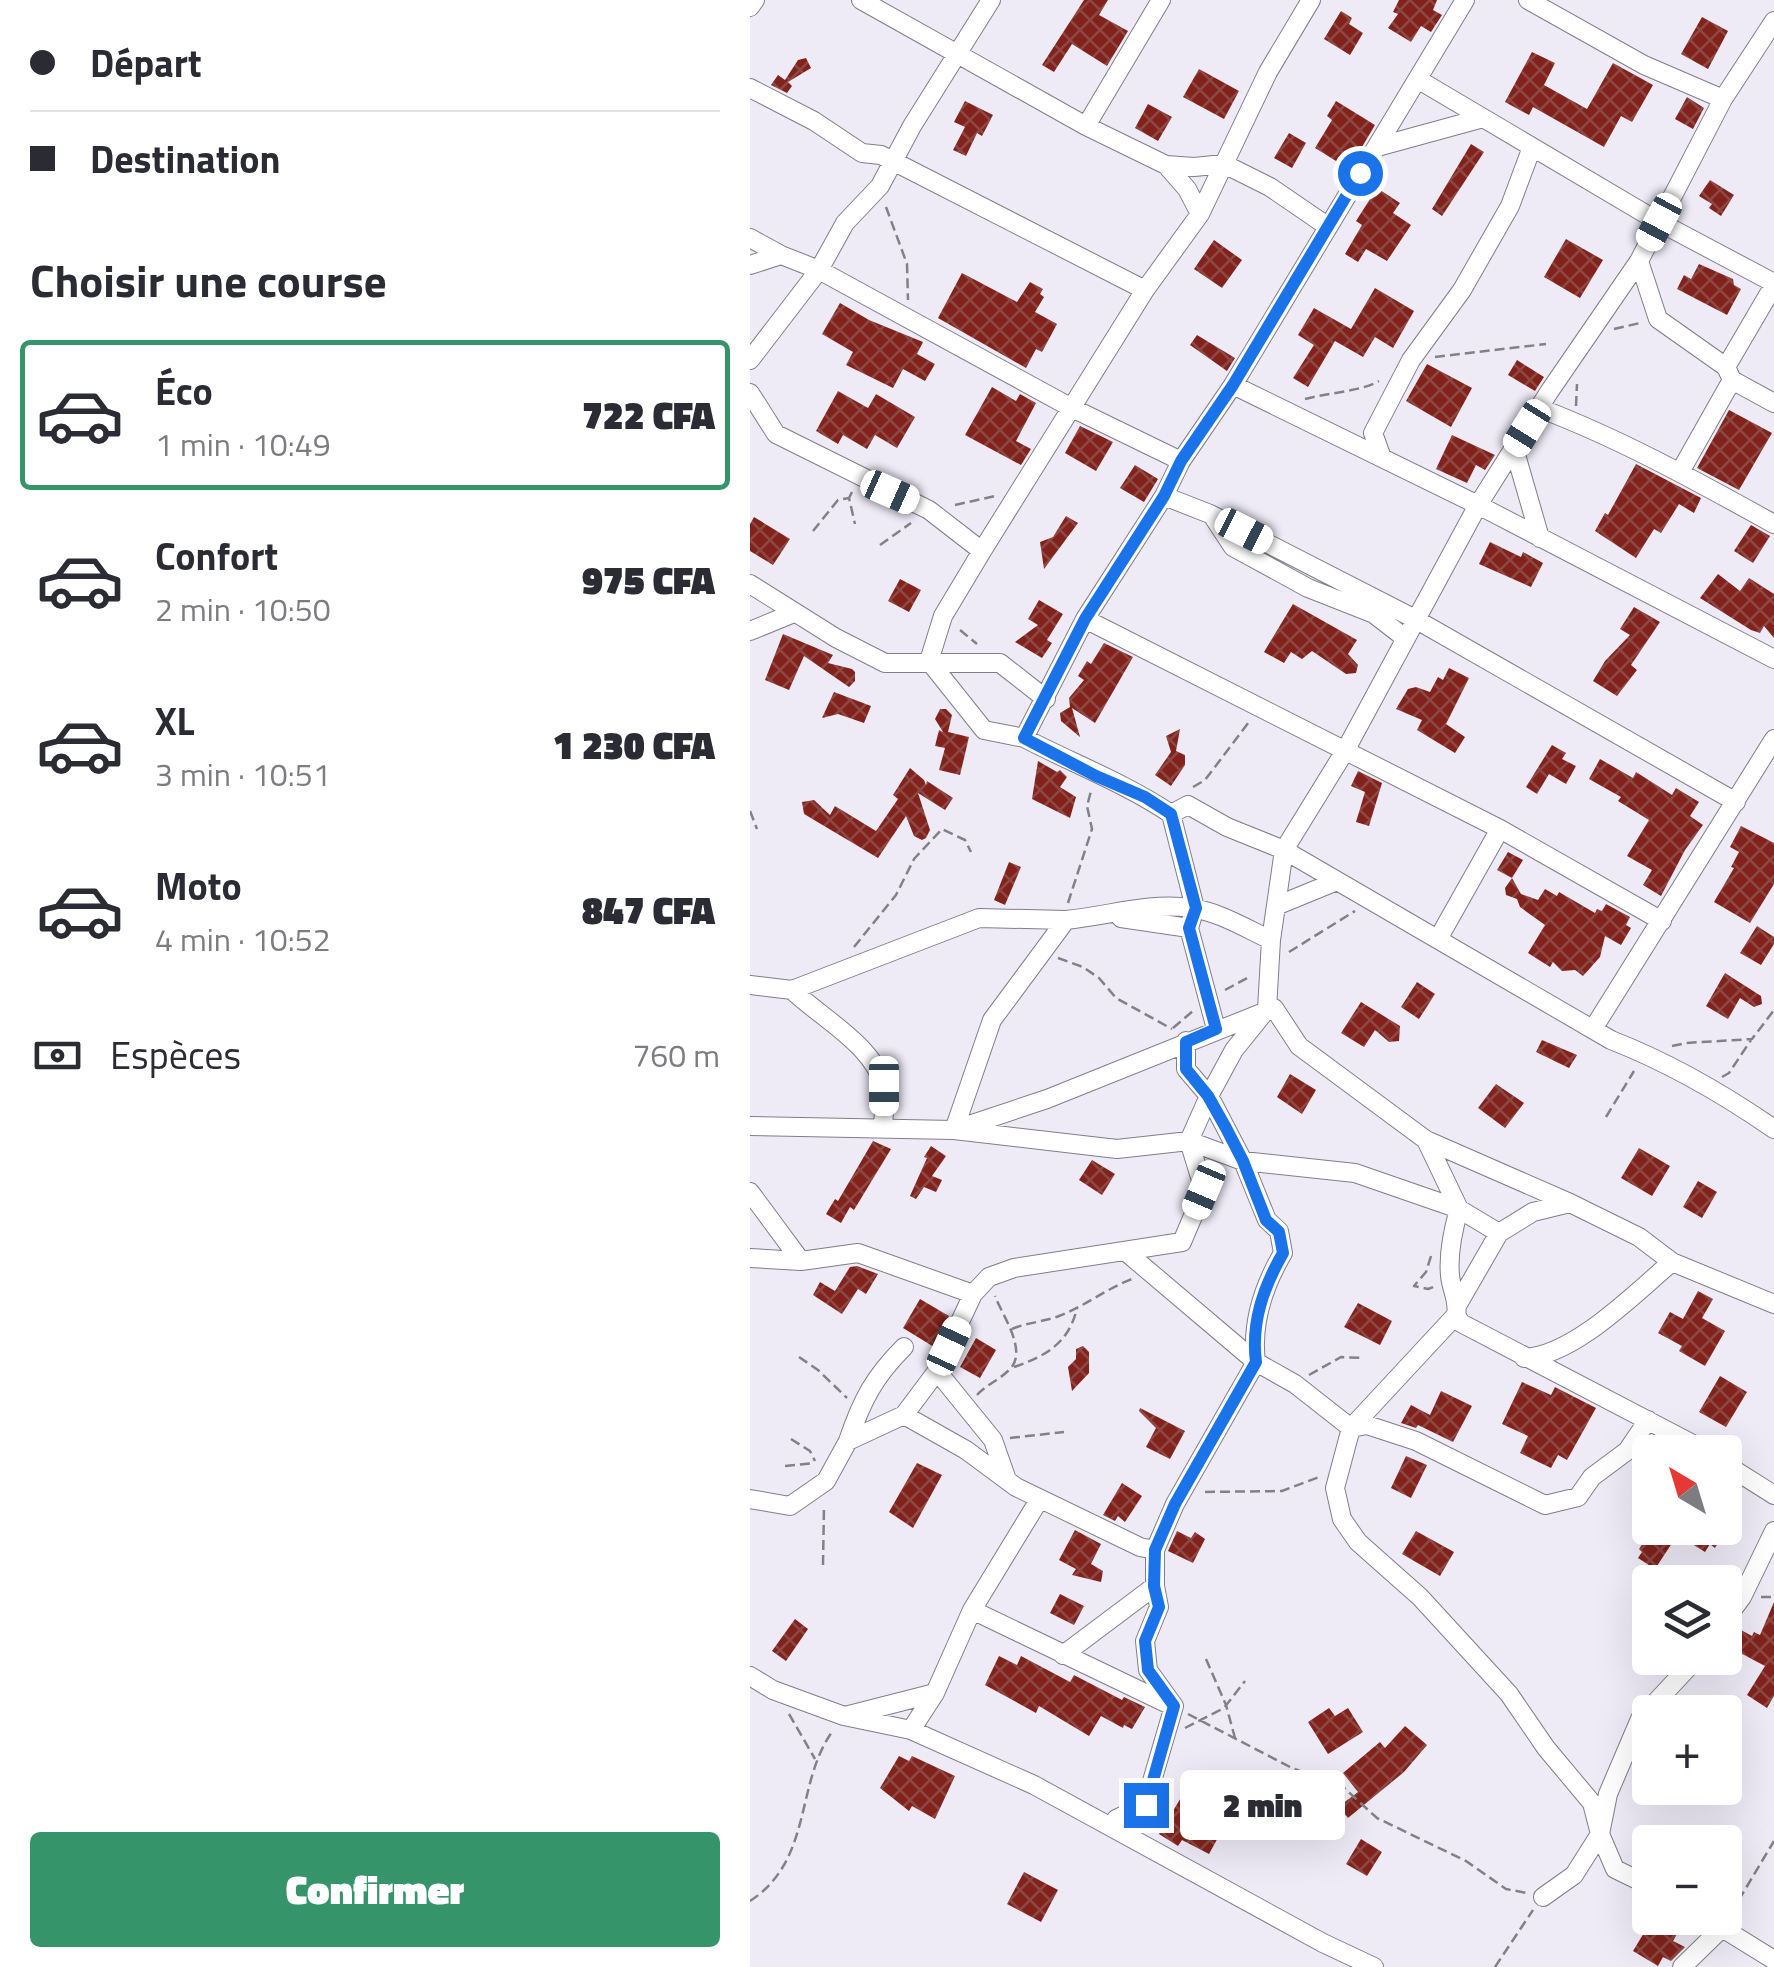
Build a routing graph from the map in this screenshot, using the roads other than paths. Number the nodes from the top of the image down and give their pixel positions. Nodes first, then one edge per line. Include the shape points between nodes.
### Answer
1 (755, 0) edge
2 (861, 0) edge
3 (991, 0) edge
4 (1161, 0) edge
5 (1311, 0) edge
6 (1465, 0) edge
7 (1528, 0) edge
8 (750, 7) edge
9 (1774, 21) edge
10 (957, 56) junction
11 (1419, 80) junction
12 (750, 88) edge
13 (1723, 100) junction
14 (1483, 118) junction
15 (1086, 126) junction
16 (1377, 147) junction
17 (1532, 147) junction
18 (891, 162) junction
19 (1224, 164) junction
20 (1166, 165) junction
21 (1200, 214) junction
22 (1659, 222) junction
23 (1327, 226) junction
24 (750, 238) edge
25 (780, 255) junction
26 (1638, 261) junction
27 (750, 265) edge
28 (819, 270) junction
29 (1774, 284) edge
30 (1145, 290) junction
31 (750, 360) edge
32 (1729, 373) junction
33 (1233, 385) junction
34 (750, 393) edge
35 (1774, 403) edge
36 (1070, 407) junction
37 (1539, 408) junction
38 (1514, 448) junction
39 (1382, 458) junction
40 (1181, 461) junction
41 (1680, 472) junction
42 (1164, 496) junction
43 (1478, 506) junction
44 (1210, 514) junction
45 (1774, 524) edge
46 (1540, 538) junction
47 (982, 552) junction
48 (750, 584) edge
49 (794, 613) junction
50 (1085, 619) junction
51 (1416, 619) junction
52 (750, 631) edge
53 (1405, 638) junction
54 (1774, 659) edge
55 (929, 660) junction
56 (1046, 699) junction
57 (1024, 738) junction
58 (1774, 739) edge
59 (1345, 751) junction
60 (1736, 802) junction
61 (1171, 814) junction
62 (1500, 829) junction
63 (1284, 850) junction
64 (1337, 881) junction
65 (1276, 906) junction
66 (1196, 908) junction
67 (1111, 916) junction
68 (1066, 920) junction
69 (1662, 920) junction
70 (1189, 928) junction
71 (1438, 939) junction
72 (1271, 940) junction
73 (750, 985) edge
74 (792, 990) junction
75 (1267, 1009) junction
76 (1216, 1029) junction
77 (1593, 1029) junction
78 (1186, 1042) junction
79 (1208, 1096) junction
80 (750, 1126) edge
81 (1774, 1129) edge
82 (883, 1130) junction
83 (954, 1130) junction
84 (1426, 1140) junction
85 (1190, 1141) junction
86 (1243, 1161) junction
87 (750, 1192) edge
88 (1570, 1203) junction
89 (1459, 1209) junction
90 (1500, 1234) junction
91 (1125, 1252) junction
92 (750, 1258) edge
93 (802, 1261) junction
94 (1672, 1262) junction
95 (973, 1294) junction
96 (1774, 1304) edge
97 (1457, 1309) junction
98 (904, 1346) dead end
99 (1524, 1358) junction
100 (1256, 1362) junction
101 (937, 1372) junction
102 (904, 1415) junction
103 (1648, 1420) junction
104 (1351, 1428) junction
105 (1676, 1435) edge
106 (848, 1441) junction
107 (1742, 1475) edge
108 (1006, 1477) junction
109 (1774, 1495) edge
110 (750, 1499) edge
111 (1039, 1500) junction
112 (1774, 1532) edge
113 (1155, 1550) junction
114 (1154, 1586) junction
115 (1742, 1596) edge
116 (972, 1610) junction
117 (1063, 1656) junction
118 (1682, 1675) edge
119 (750, 1676) edge
120 (935, 1693) junction
121 (1174, 1706) junction
122 (844, 1716) junction
123 (911, 1730) junction
124 (1116, 1820) dead end
125 (1600, 1834) junction
126 (1632, 1878) edge
127 (1543, 1897) road end
128 (1705, 1935) edge
129 (1735, 1935) edge
130 (1774, 1960) edge
131 (1374, 1967) edge
132 (1682, 1967) edge

1 - 8 street
2 - 10 street
3 - 10 street
4 - 15 street
5 - 19 street
6 - 11 street
7 - 13 street
9 - 13 street
10 - 15 street
10 - 18 street
11 - 14 street
11 - 16 street
12 - 18 street via 862,153
13 - 22 street
14 - 16 street
14 - 17 street
15 - 20 street
16 - 23 street
17 - 22 street
17 - 39 street via 1510,206 1372,433
18 - 28 street
18 - 30 street
19 - 20 street
19 - 21 street
19 - 23 street
20 - 21 street
21 - 30 street
22 - 26 street
22 - 29 street
23 - 33 street
24 - 25 street
25 - 27 street
25 - 28 street
26 - 32 street via 1658,320
26 - 37 street
28 - 31 street
28 - 36 street
29 - 32 street
30 - 36 street
32 - 35 street
32 - 41 street
33 - 39 street
33 - 40 street
34 - 47 street via 776,434 930,510
36 - 40 street
36 - 47 street
37 - 38 street
37 - 41 street
38 - 43 street
38 - 46 street
39 - 43 street
40 - 42 street
41 - 45 street
42 - 44 street
42 - 50 street
43 - 46 street
43 - 51 street
44 - 51 street
44 - 53 street via 1233,546 1308,588 1374,614
46 - 54 street
47 - 55 street via 943,616
48 - 49 street
49 - 52 street
49 - 55 street via 885,663
50 - 56 street
50 - 59 street
51 - 53 street
51 - 60 street
53 - 59 street
55 - 56 street via 1000,663
55 - 57 street via 984,730
56 - 57 street
57 - 61 street
58 - 60 street
59 - 62 street
59 - 63 street
60 - 69 street
61 - 63 street via 1188,805
61 - 66 street
62 - 69 street
62 - 71 street
63 - 64 street
63 - 65 street
64 - 65 street
64 - 71 street
65 - 72 street
66 - 67 street via 1155,906
66 - 70 street
66 - 72 street
67 - 68 street
67 - 70 street
68 - 74 street via 979,918
68 - 83 street via 992,1020
69 - 77 street
70 - 76 street
71 - 77 street
72 - 75 street
73 - 74 street
74 - 82 street via 866,1052 884,1086
75 - 76 street
75 - 79 street
75 - 84 street via 1274,1008 1299,1046
76 - 78 street
77 - 81 street via 1707,1085
78 - 79 street via 1186,1069
78 - 83 street
79 - 85 street
79 - 86 street
80 - 82 street
82 - 83 street
83 - 85 street via 1116,1148
84 - 88 street
84 - 89 street
85 - 86 street
85 - 91 street via 1204,1190 1182,1242
86 - 89 street via 1354,1172
86 - 100 street via 1283,1253 1260,1308
87 - 93 street
88 - 90 street via 1532,1212
88 - 94 street
89 - 90 street
89 - 97 street via 1450,1276
90 - 97 street
91 - 95 street via 1014,1268 989,1277
91 - 100 street
92 - 93 street
93 - 95 street via 858,1252
94 - 96 street
94 - 99 street via 1604,1322 1540,1358
95 - 101 street
97 - 99 street via 1461,1323
97 - 104 street
98 - 106 street via 876,1375
99 - 103 street
100 - 104 street
100 - 113 street
101 - 102 street
101 - 108 street via 994,1440
102 - 106 street
102 - 108 street
103 - 104 street via 1627,1451 1578,1496 1544,1505 1416,1441 1367,1425
103 - 105 street
104 - 125 street via 1335,1488 1342,1519 1509,1694 1592,1803
106 - 110 street via 826,1481 790,1506
107 - 109 street
108 - 111 street
111 - 113 street
111 - 116 street
112 - 115 street
113 - 114 street
114 - 117 street
114 - 121 street via 1159,1607 1145,1641 1148,1670
116 - 117 street
116 - 120 street
117 - 121 street
118 - 125 street via 1640,1719 1608,1794
119 - 122 street
120 - 122 street
120 - 123 street
121 - 124 street via 1146,1805
122 - 123 street
123 - 131 street via 1034,1785
125 - 126 street via 1615,1870
125 - 127 street via 1574,1874
128 - 132 street
129 - 130 street

